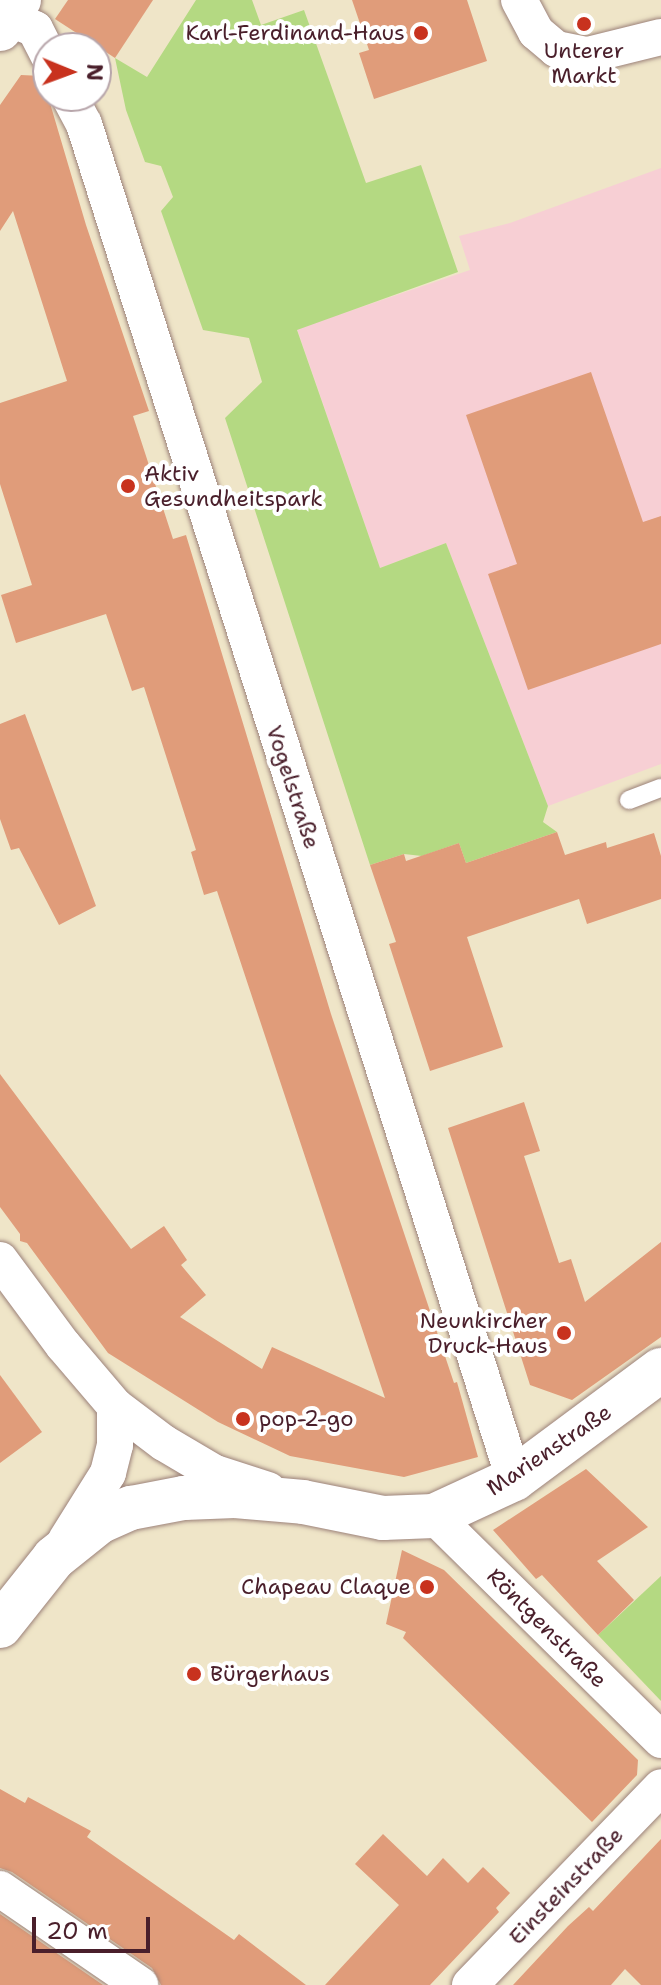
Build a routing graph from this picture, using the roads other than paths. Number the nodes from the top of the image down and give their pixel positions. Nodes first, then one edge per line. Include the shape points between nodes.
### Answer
1 (519, 0) edge
2 (9, 16) edge
3 (36, 32) edge
4 (661, 37) edge
5 (78, 112) edge
6 (661, 788) edge
7 (629, 800) dead end
8 (0, 1260) edge
9 (661, 1370) edge
10 (115, 1406) junction
11 (514, 1479) junction
12 (303, 1502) junction
13 (434, 1516) junction
14 (54, 1558) junction
15 (0, 1626) edge
16 (661, 1740) edge
17 (661, 1787) edge
18 (0, 1889) edge
19 (140, 1985) edge
20 (470, 1985) edge

1 - 4 street via 536,32 556,49 588,55
2 - 3 street
5 - 11 street, Vogelstraße
6 - 7 lane
8 - 10 street, Marienstraße
9 - 11 street, Marienstraße
10 - 12 street, Marienstraße via 215,1473
10 - 14 street via 115,1445 108,1473
11 - 13 street, Marienstraße
12 - 13 street, Marienstraße via 383,1518
12 - 14 street via 235,1496 131,1508 99,1522
13 - 16 street, Röntgenstraße
14 - 15 street
17 - 20 street, Einsteinstraße
18 - 19 street

